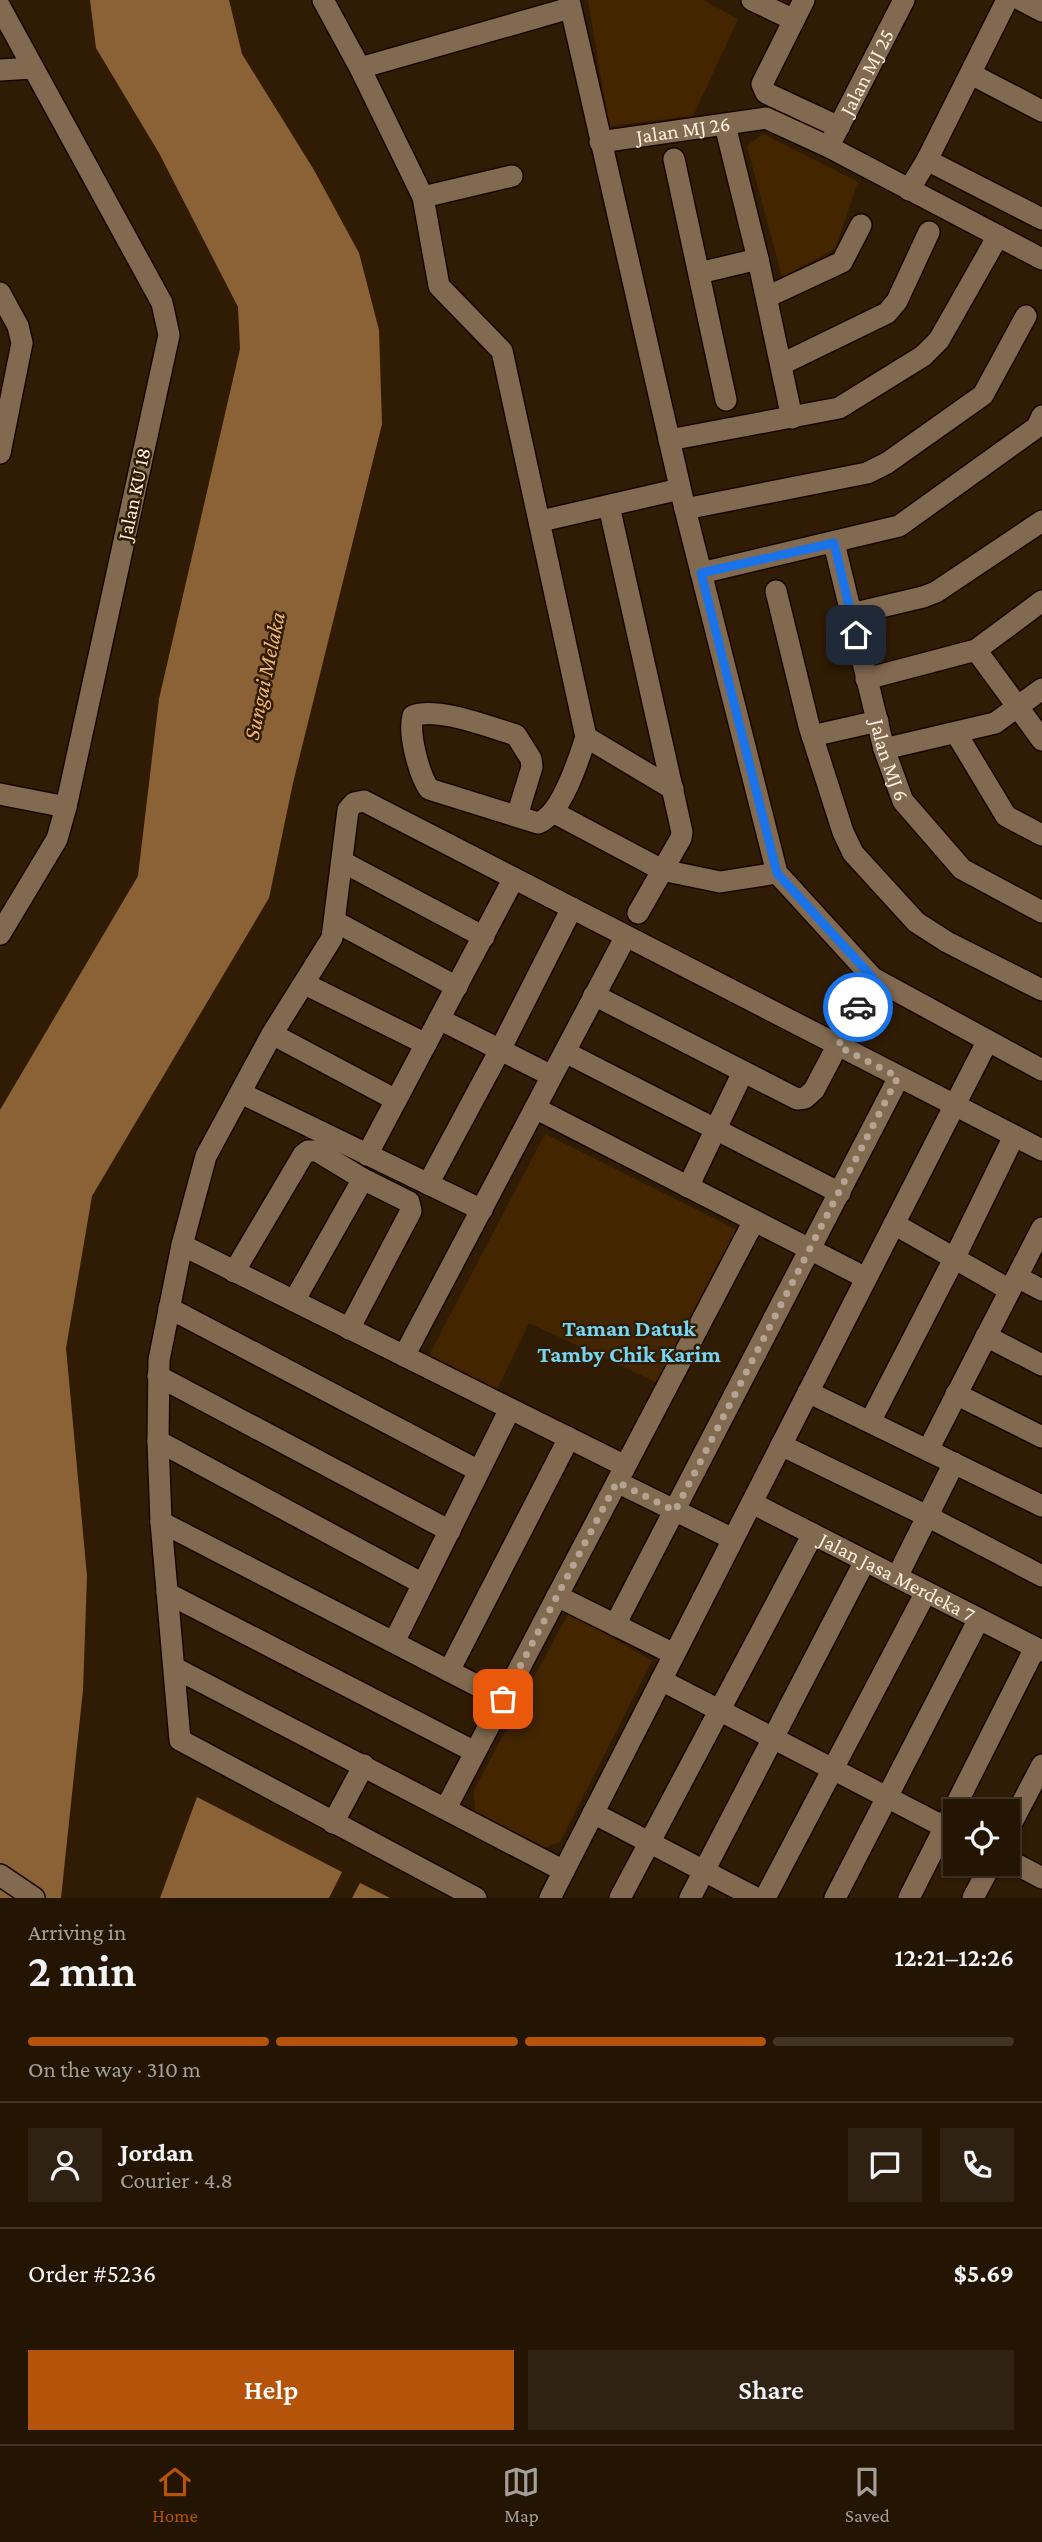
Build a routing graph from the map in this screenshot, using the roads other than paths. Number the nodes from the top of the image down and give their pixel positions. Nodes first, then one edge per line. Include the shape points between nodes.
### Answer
1 (323, 0) edge
2 (752, 0) edge
3 (804, 0) edge
4 (904, 0) edge
5 (1007, 0) edge
6 (1021, 0) edge
7 (570, 4) edge
8 (0, 8) edge
9 (1042, 11) edge
10 (794, 20) junction
11 (32, 68) junction
12 (360, 68) junction
13 (0, 70) edge
14 (971, 74) junction
15 (1042, 111) edge
16 (725, 125) junction
17 (839, 127) junction
18 (600, 142) junction
19 (829, 147) junction
20 (674, 159) dead end
21 (927, 160) junction
22 (512, 176) dead end
23 (909, 190) junction
24 (422, 197) junction
25 (1042, 219) edge
26 (861, 225) dead end
27 (929, 232) dead end
28 (998, 236) junction
29 (758, 259) junction
30 (1042, 259) edge
31 (699, 273) junction
32 (0, 293) edge
33 (767, 297) junction
34 (1026, 316) dead end
35 (782, 364) junction
36 (8, 374) edge
37 (726, 400) dead end
38 (1042, 416) edge
39 (792, 418) junction
40 (669, 440) junction
41 (1, 442) edge
42 (683, 499) junction
43 (608, 506) junction
44 (541, 521) junction
45 (1042, 521) edge
46 (834, 543) junction
47 (701, 573) junction
48 (776, 591) dead end
49 (1042, 601) edge
50 (851, 614) junction
51 (976, 650) junction
52 (866, 679) junction
53 (1042, 690) edge
54 (1018, 707) junction
55 (878, 722) junction
56 (956, 733) junction
57 (812, 736) junction
58 (586, 737) junction
59 (1042, 740) edge
60 (884, 749) junction
61 (673, 789) junction
62 (1, 796) edge
63 (66, 807) junction
64 (553, 812) junction
65 (517, 816) junction
66 (1042, 835) edge
67 (343, 862) junction
68 (662, 870) junction
69 (777, 873) junction
70 (514, 878) junction
71 (572, 908) junction
72 (1042, 912) edge
73 (638, 913) dead end
74 (336, 922) junction
75 (0, 934) edge
76 (626, 936) junction
77 (484, 937) junction
78 (873, 978) junction
79 (305, 984) junction
80 (457, 987) junction
81 (1042, 990) edge
82 (594, 995) junction
83 (439, 1019) junction
84 (272, 1034) junction
85 (987, 1042) junction
86 (426, 1044) junction
87 (838, 1046) junction
88 (500, 1050) junction
89 (565, 1052) junction
90 (1042, 1070) edge
91 (743, 1072) junction
92 (552, 1076) junction
93 (898, 1077) junction
94 (241, 1093) junction
95 (397, 1100) junction
96 (954, 1106) junction
97 (535, 1108) junction
98 (716, 1129) junction
99 (1014, 1136) junction
100 (1042, 1150) edge
101 (367, 1155) junction
102 (363, 1179) junction
103 (428, 1184) junction
104 (688, 1187) junction
105 (840, 1193) junction
106 (482, 1210) junction
107 (754, 1220) junction
108 (894, 1224) junction
109 (1042, 1228) edge
110 (182, 1245) junction
111 (811, 1250) junction
112 (954, 1259) junction
113 (234, 1272) junction
114 (866, 1278) junction
115 (1013, 1284) junction
116 (1042, 1290) edge
117 (294, 1301) junction
118 (169, 1308) junction
119 (349, 1329) junction
120 (986, 1336) junction
121 (404, 1356) junction
122 (1042, 1365) edge
123 (158, 1376) junction
124 (808, 1392) junction
125 (957, 1394) junction
126 (510, 1409) junction
127 (870, 1422) junction
128 (1042, 1437) edge
129 (569, 1438) junction
130 (158, 1441) junction
131 (781, 1445) junction
132 (928, 1450) junction
133 (954, 1463) junction
134 (479, 1471) junction
135 (621, 1474) junction
136 (752, 1503) junction
137 (1042, 1506) edge
138 (675, 1511) junction
139 (927, 1516) junction
140 (161, 1522) junction
141 (450, 1531) junction
142 (813, 1534) junction
143 (733, 1539) junction
144 (865, 1561) junction
145 (1042, 1576) edge
146 (897, 1577) junction
147 (423, 1584) junction
148 (926, 1592) junction
149 (167, 1593) junction
150 (557, 1596) junction
151 (979, 1619) junction
152 (615, 1625) junction
153 (394, 1642) junction
154 (1039, 1649) edge
155 (674, 1654) junction
156 (175, 1668) junction
157 (449, 1671) junction
158 (661, 1680) junction
159 (503, 1699) junction
160 (720, 1710) junction
161 (773, 1738) junction
162 (475, 1752) junction
163 (364, 1765) junction
164 (1042, 1765) edge
165 (833, 1769) junction
166 (887, 1797) junction
167 (965, 1799) edge
168 (1020, 1807) edge
169 (446, 1808) junction
170 (593, 1813) junction
171 (333, 1823) junction
172 (943, 1826) edge
173 (649, 1842) junction
174 (943, 1842) edge
175 (1020, 1866) edge
176 (564, 1871) junction
177 (704, 1871) junction
178 (0, 1875) edge
179 (984, 1876) edge
180 (1042, 1878) edge
181 (34, 1898) edge
182 (476, 1898) edge
183 (550, 1898) edge
184 (620, 1898) edge
185 (690, 1898) edge
186 (756, 1898) edge
187 (765, 1898) edge
188 (835, 1898) edge
189 (909, 1898) edge
190 (973, 1898) edge

1 - 12 street
2 - 10 street
3 - 10 street
4 - 17 street, Jalan MJ 25
5 - 14 street
6 - 9 street
7 - 12 street
7 - 18 street
8 - 11 street, Jalan KU 18
10 - 17 street via 762,84 766,93
11 - 13 street
11 - 63 street, Jalan KU 18 via 162,303 169,335
12 - 24 street
14 - 15 street
14 - 21 street
16 - 18 street, Jalan MJ 26
16 - 19 street, Jalan MJ 26 via 766,118
16 - 29 street
17 - 19 street, Jalan MJ 25
18 - 40 street
19 - 23 street
20 - 31 street
21 - 23 street
21 - 25 street
22 - 24 street
23 - 28 street
24 - 44 street via 439,286 502,351
26 - 33 street via 842,262
27 - 35 street via 887,313
28 - 30 street
28 - 39 street via 939,340 923,356 839,408
29 - 31 street
29 - 33 street
31 - 37 street
32 - 36 street via 22,343
33 - 35 street
34 - 42 street via 983,395 887,463 867,473
35 - 39 street
36 - 41 street
38 - 46 street via 1037,427 899,526
39 - 40 street
40 - 42 street
42 - 43 street
42 - 47 street
43 - 44 street
43 - 61 street
44 - 58 street
45 - 50 street via 936,592
46 - 47 street
46 - 50 street, Jalan MJ 6
47 - 69 street
48 - 57 street
49 - 51 street
50 - 52 street, Jalan MJ 6
51 - 52 street
51 - 54 street
52 - 55 street, Jalan MJ 6
53 - 54 street
54 - 56 street via 995,723
54 - 59 street
55 - 57 street
55 - 60 street, Jalan MJ 6
56 - 60 street
56 - 66 street via 1006,816
57 - 81 street via 856,859 916,922
58 - 61 street
58 - 64 street
60 - 72 street, Jalan MJ 6 via 903,802 962,869
61 - 68 street via 681,838
62 - 63 street
63 - 75 street, Jalan KU 18 via 57,839
64 - 65 street via 538,822
64 - 68 street
65 - 65 street via 429,789 411,737 413,716 437,714 516,735 532,767
67 - 70 street via 348,810 364,801
67 - 74 street
67 - 77 street
68 - 69 street via 720,882
68 - 73 street
69 - 78 street
70 - 71 street
70 - 77 street
71 - 76 street
71 - 88 street
74 - 79 street via 332,938
74 - 80 street
76 - 82 street
76 - 87 street
77 - 80 street
78 - 85 street
78 - 87 street
79 - 84 street
79 - 86 street
80 - 83 street
82 - 89 street
82 - 91 street
83 - 86 street
83 - 88 street
84 - 94 street
84 - 95 street
85 - 90 street
85 - 96 street
86 - 95 street
87 - 91 street via 805,1098 797,1099
87 - 93 street
88 - 92 street
88 - 103 street
89 - 92 street
89 - 98 street
91 - 98 street
92 - 97 street
93 - 96 street
93 - 105 street
94 - 101 street
94 - 110 street via 206,1156
95 - 101 street
96 - 99 street
96 - 108 street
97 - 104 street
97 - 106 street
98 - 104 street
98 - 105 street
99 - 100 street
99 - 112 street
101 - 103 street
102 - 113 street via 317,1152 308,1152
102 - 117 street
102 - 119 street via 409,1202 411,1211
103 - 106 street
104 - 107 street
105 - 111 street
106 - 121 street
107 - 111 street
107 - 135 street
108 - 112 street
108 - 114 street
109 - 115 street
110 - 113 street
110 - 118 street
111 - 114 street
111 - 138 street
112 - 115 street
112 - 127 street
113 - 117 street
114 - 124 street
115 - 116 street
115 - 120 street
117 - 119 street
118 - 123 street
118 - 134 street
119 - 121 street
120 - 122 street
120 - 125 street
121 - 126 street
123 - 130 street
123 - 141 street
124 - 127 street
124 - 131 street
125 - 128 street
125 - 132 street
126 - 129 street
126 - 134 street
127 - 132 street
129 - 135 street
129 - 157 street
130 - 140 street
130 - 147 street
131 - 136 street
131 - 139 street
132 - 133 street
133 - 137 street
133 - 139 street
134 - 141 street
135 - 138 street
135 - 150 street
136 - 142 street, Jalan Jasa Merdeka 7
136 - 143 street
138 - 143 street
138 - 152 street
139 - 145 street
139 - 146 street
140 - 149 street
140 - 153 street
141 - 147 street
142 - 144 street, Jalan Jasa Merdeka 7
142 - 160 street
143 - 155 street
144 - 146 street, Jalan Jasa Merdeka 7
144 - 161 street
146 - 148 street, Jalan Jasa Merdeka 7
147 - 153 street
148 - 151 street, Jalan Jasa Merdeka 7
148 - 165 street
149 - 156 street
149 - 162 street
150 - 152 street
150 - 159 street
151 - 154 street, Jalan Jasa Merdeka 7
151 - 166 street
152 - 155 street
153 - 157 street
154 - 167 street
155 - 158 street
156 - 163 street
156 - 171 street via 180,1740
157 - 159 street
158 - 160 street
158 - 170 street
159 - 162 street
160 - 161 street
160 - 173 street
161 - 165 street
161 - 177 street
162 - 169 street
163 - 169 street
163 - 171 street
164 - 168 street
165 - 166 street
165 - 187 street
166 - 172 street
166 - 188 street
169 - 176 street
170 - 173 street
170 - 176 street
171 - 182 street
173 - 177 street
173 - 184 street
174 - 189 street
175 - 180 street
176 - 183 street
177 - 185 street
177 - 186 street
178 - 181 street
179 - 190 street

